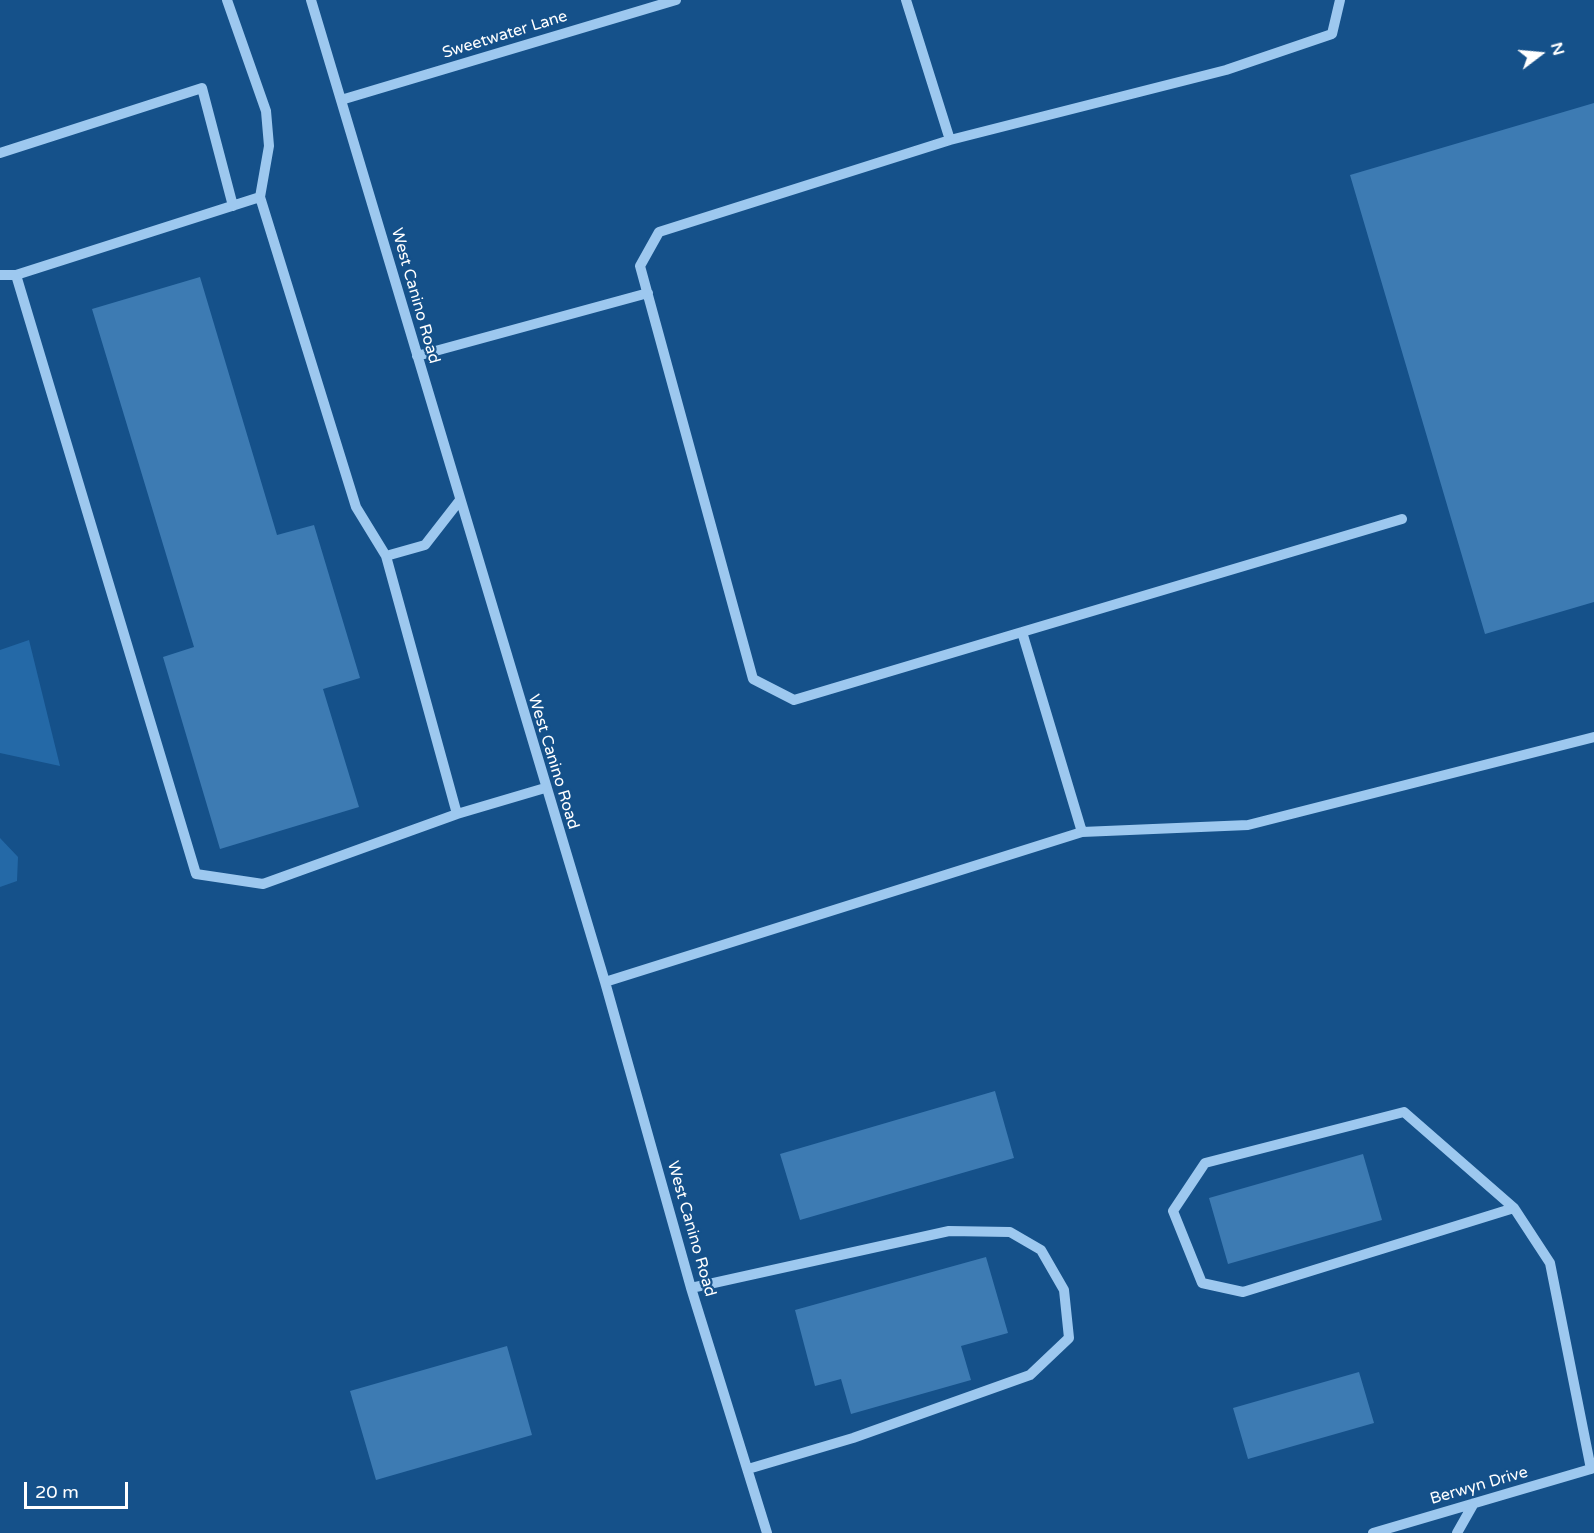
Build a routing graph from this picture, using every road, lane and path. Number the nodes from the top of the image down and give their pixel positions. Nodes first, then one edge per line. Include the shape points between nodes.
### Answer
1 (227, 0) edge
2 (311, 0) edge
3 (676, 0) edge
4 (906, 0) edge
5 (1340, 0) edge
6 (341, 100) junction
7 (950, 140) junction
8 (0, 153) edge
9 (260, 197) junction
10 (232, 206) junction
11 (0, 275) edge
12 (16, 275) junction
13 (648, 293) junction
14 (417, 356) junction
15 (460, 500) junction
16 (1402, 519) dead end
17 (386, 556) junction
18 (1022, 632) junction
19 (1594, 737) edge
20 (545, 788) junction
21 (457, 814) junction
22 (1082, 831) junction
23 (605, 982) junction
24 (1514, 1209) junction
25 (692, 1288) junction
26 (748, 1469) junction
27 (1593, 1469) edge
28 (1474, 1503) junction
29 (768, 1533) edge
30 (1372, 1533) edge
31 (1457, 1533) edge

1 - 9 street via 266,111 268,146
2 - 6 street, West Canino Road
3 - 6 street, Sweetwater Lane
4 - 7 street
5 - 7 street via 1332,34 1226,70
6 - 14 street, West Canino Road
7 - 13 street via 659,232 640,266
8 - 10 street via 202,88
9 - 10 street
9 - 17 street via 356,507
10 - 12 street
11 - 12 street
12 - 21 street via 196,874 263,884
13 - 14 street
13 - 18 street via 753,678 794,700
14 - 15 street, West Canino Road
15 - 17 street via 425,545
15 - 20 street, West Canino Road
16 - 18 street
17 - 21 street
18 - 22 street
19 - 22 street via 1248,825
20 - 21 street
20 - 23 street, West Canino Road
22 - 23 street
23 - 25 street, West Canino Road
24 - 24 street via 1243,1292 1202,1283 1173,1211 1205,1163 1404,1112
24 - 27 street via 1550,1263
25 - 26 street, West Canino Road
25 - 26 street via 949,1231 1010,1232 1041,1250 1064,1290 1069,1338 1030,1375 853,1438
26 - 29 street, West Canino Road
27 - 28 street, Berwyn Drive
28 - 30 street, Berwyn Drive
28 - 31 street

